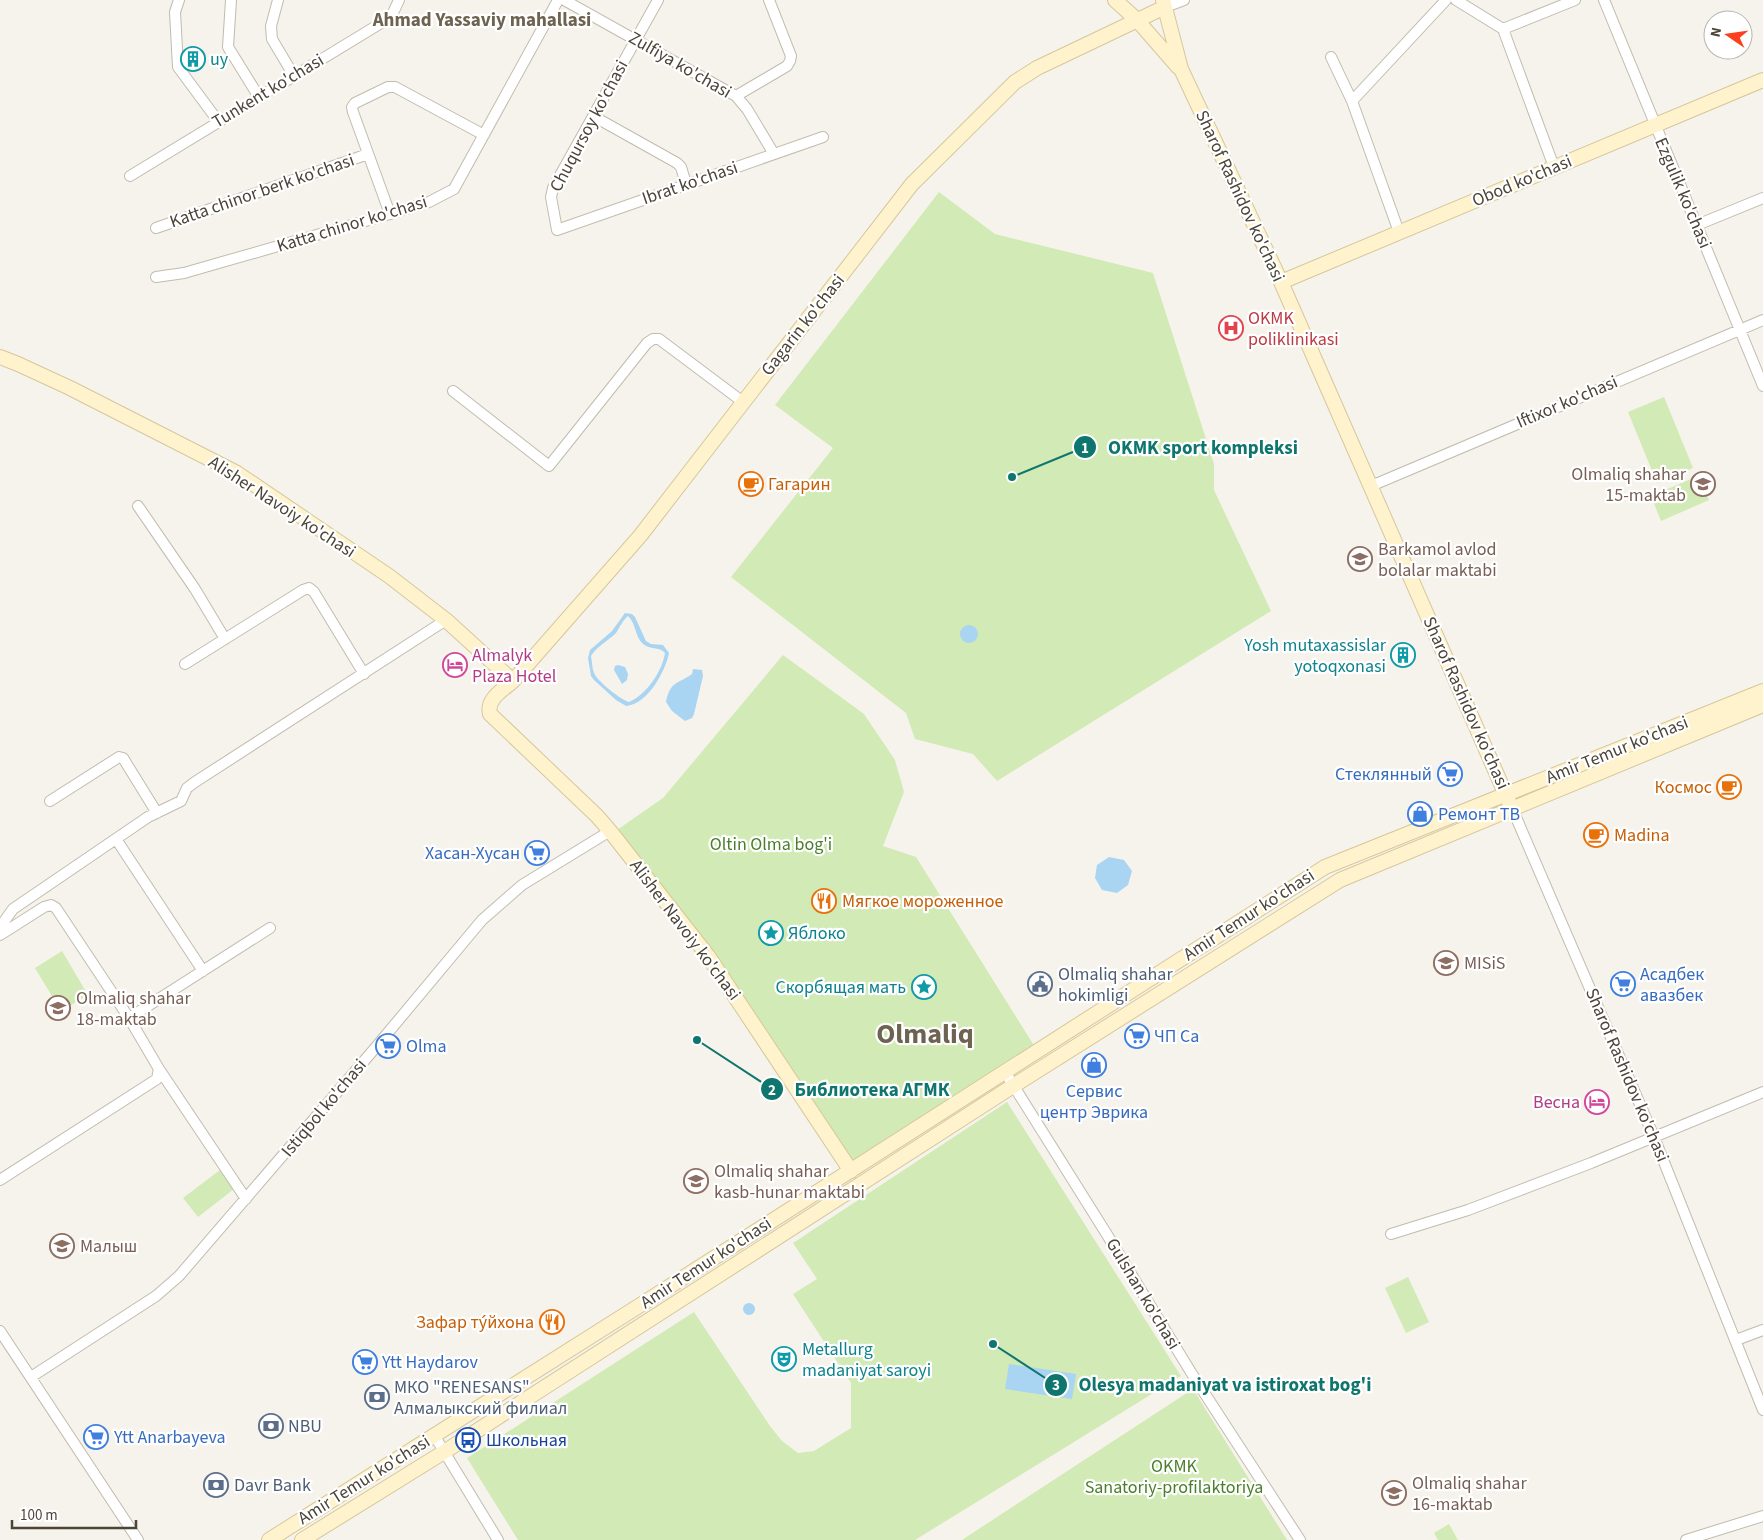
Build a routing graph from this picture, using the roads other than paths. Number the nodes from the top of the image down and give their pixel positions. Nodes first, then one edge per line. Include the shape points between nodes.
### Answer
1 (179, 0) edge
2 (231, 0) edge
3 (278, 0) edge
4 (399, 0) edge
5 (558, 0) edge
6 (564, 0) edge
7 (658, 0) edge
8 (769, 0) edge
9 (1115, 0) edge
10 (1184, 0) edge
11 (1446, 0) edge
12 (1456, 0) edge
13 (1575, 0) edge
14 (1604, 0) edge
15 (1164, 4) edge
16 (1136, 20) junction
17 (1503, 29) junction
18 (635, 40) junction
19 (1332, 57) dead end
20 (1181, 69) junction
21 (294, 76) junction
22 (1763, 80) edge
23 (736, 96) junction
24 (258, 97) junction
25 (1352, 101) junction
26 (593, 116) junction
27 (218, 121) junction
28 (1655, 125) junction
29 (484, 135) junction
30 (823, 137) dead end
31 (368, 154) junction
32 (774, 154) junction
33 (1554, 167) junction
34 (130, 176) dead end
35 (686, 184) junction
36 (1763, 198) edge
37 (390, 214) junction
38 (1697, 225) junction
39 (156, 228) dead end
40 (558, 230) joint
41 (1399, 232) junction
42 (156, 277) dead end
43 (1281, 282) junction
44 (1763, 320) edge
45 (1740, 328) junction
46 (0, 357) edge
47 (1763, 386) edge
48 (453, 391) dead end
49 (743, 402) junction
50 (1371, 486) junction
51 (138, 506) dead end
52 (446, 620) junction
53 (225, 639) junction
54 (185, 664) dead end
55 (364, 674) junction
56 (513, 680) junction
57 (1763, 691) edge
58 (1763, 705) edge
59 (490, 714) joint
60 (1506, 794) junction
61 (50, 801) dead end
62 (1512, 808) junction
63 (157, 813) junction
64 (610, 831) junction
65 (116, 839) junction
66 (270, 928) dead end
67 (0, 935) edge
68 (203, 971) junction
69 (129, 1018) junction
70 (159, 1069) junction
71 (1005, 1072) junction
72 (1014, 1086) junction
73 (1763, 1092) edge
74 (1654, 1137) junction
75 (851, 1171) junction
76 (0, 1180) edge
77 (246, 1199) junction
78 (777, 1217) junction
79 (786, 1232) junction
80 (1391, 1234) dead end
81 (642, 1304) junction
82 (655, 1316) junction
83 (1763, 1330) edge
84 (0, 1331) edge
85 (1736, 1340) junction
86 (31, 1377) junction
87 (1763, 1410) edge
88 (434, 1435) junction
89 (444, 1452) junction
90 (1763, 1516) edge
91 (138, 1540) edge
92 (269, 1540) edge
93 (302, 1540) edge
94 (498, 1540) edge
95 (1300, 1540) edge
96 (1686, 1540) edge

1 - 27 street via 175,12 178,67
2 - 24 street via 228,47
3 - 21 street via 270,26 272,39
4 - 21 street, Tunkent ko'chasi via 391,17
5 - 29 street, Katta chinor ko'chasi
6 - 18 street, Zulfiya ko'chasi
7 - 18 street, Chuqursoy ko'chasi
8 - 23 street via 791,56 790,62
9 - 16 main road
10 - 15 street
11 - 25 street
12 - 17 street
13 - 17 street
14 - 28 street, Ezgulik ko'chasi
15 - 16 main road, Gagarin ko'chasi
15 - 20 main road, Sharof Rashidov ko'chasi
16 - 20 main road
16 - 49 main road, Gagarin ko'chasi via 1015,82 964,130 912,184
17 - 33 street
18 - 23 street, Zulfiya ko'chasi
18 - 26 street, Chuqursoy ko'chasi
19 - 25 street
20 - 43 main road, Sharof Rashidov ko'chasi
21 - 24 street, Tunkent ko'chasi
22 - 28 main road, Obod ko'chasi
23 - 32 street, Zulfiya ko'chasi
24 - 27 street, Tunkent ko'chasi
25 - 41 street
26 - 35 street via 677,163
26 - 40 street, Chuqursoy ko'chasi via 553,188 551,197
27 - 34 street, Tunkent ko'chasi
28 - 33 main road, Obod ko'chasi
28 - 38 street, Ezgulik ko'chasi
29 - 31 street, Katta chinor berk ko'chasi via 395,87 388,87 352,107
29 - 37 street, Katta chinor ko'chasi via 454,188 428,202
30 - 32 street, Ibrat ko'chasi
31 - 37 street, Katta chinor berk ko'chasi
31 - 39 street, Katta chinor berk ko'chasi
32 - 35 street, Ibrat ko'chasi
33 - 41 main road, Obod ko'chasi
35 - 40 street, Ibrat ko'chasi
36 - 38 street
37 - 42 street, Katta chinor ko'chasi via 184,273
38 - 45 street, Ezgulik ko'chasi
41 - 43 main road, Obod ko'chasi
43 - 50 main road, Sharof Rashidov ko'chasi
44 - 45 street, Iftixor ko'chasi
45 - 47 street, Ezgulik ko'chasi
45 - 50 street, Iftixor ko'chasi
46 - 52 main road, Alisher Navoiy ko'chasi via 70,388 237,473 389,576
48 - 49 street via 549,466 653,339 659,339
49 - 56 main road, Gagarin ko'chasi via 640,536
50 - 60 main road, Sharof Rashidov ko'chasi
51 - 53 street
52 - 55 street
52 - 56 main road, Alisher Navoiy ko'chasi
53 - 54 street
53 - 55 street via 309,588
55 - 63 street via 195,782 187,788 181,801
56 - 59 main road, Gagarin ko'chasi via 490,701
57 - 60 main road, Amir Temur ko'chasi
58 - 62 main road, Amir Temur ko'chasi
59 - 64 main road, Alisher Navoiy ko'chasi
60 - 62 main road, Sharof Rashidov ko'chasi
60 - 71 main road, Amir Temur ko'chasi via 1325,867
61 - 63 street via 119,757 123,758
62 - 72 main road, Amir Temur ko'chasi via 1340,880
62 - 74 street, Sharof Rashidov ko'chasi
63 - 65 street
64 - 75 main road, Alisher Navoiy ko'chasi via 708,956
64 - 77 street, Istiqbol ko'chasi via 522,885 482,920
65 - 67 street via 13,909 3,923
65 - 68 street
66 - 68 street
67 - 69 street via 44,907 51,905 56,908
68 - 69 street
69 - 70 street
70 - 76 street via 157,1079
70 - 77 street
71 - 72 street, Gulshan ko'chasi
71 - 75 main road, Amir Temur ko'chasi
72 - 79 main road, Amir Temur ko'chasi
72 - 95 street, Gulshan ko'chasi via 1192,1374
73 - 74 street
74 - 80 street via 1468,1210
74 - 85 street, Sharof Rashidov ko'chasi
75 - 78 main road, Amir Temur ko'chasi
77 - 86 street, Istiqbol ko'chasi via 180,1276 156,1296
78 - 79 main road
78 - 81 main road, Amir Temur ko'chasi
79 - 82 main road, Amir Temur ko'chasi
81 - 82 main road
81 - 88 main road, Amir Temur ko'chasi
82 - 89 main road, Amir Temur ko'chasi
83 - 85 street
84 - 86 street
85 - 87 street, Sharof Rashidov ko'chasi
86 - 91 street
88 - 89 street
88 - 92 main road, Amir Temur ko'chasi
89 - 93 main road, Amir Temur ko'chasi
89 - 94 street
90 - 96 street

